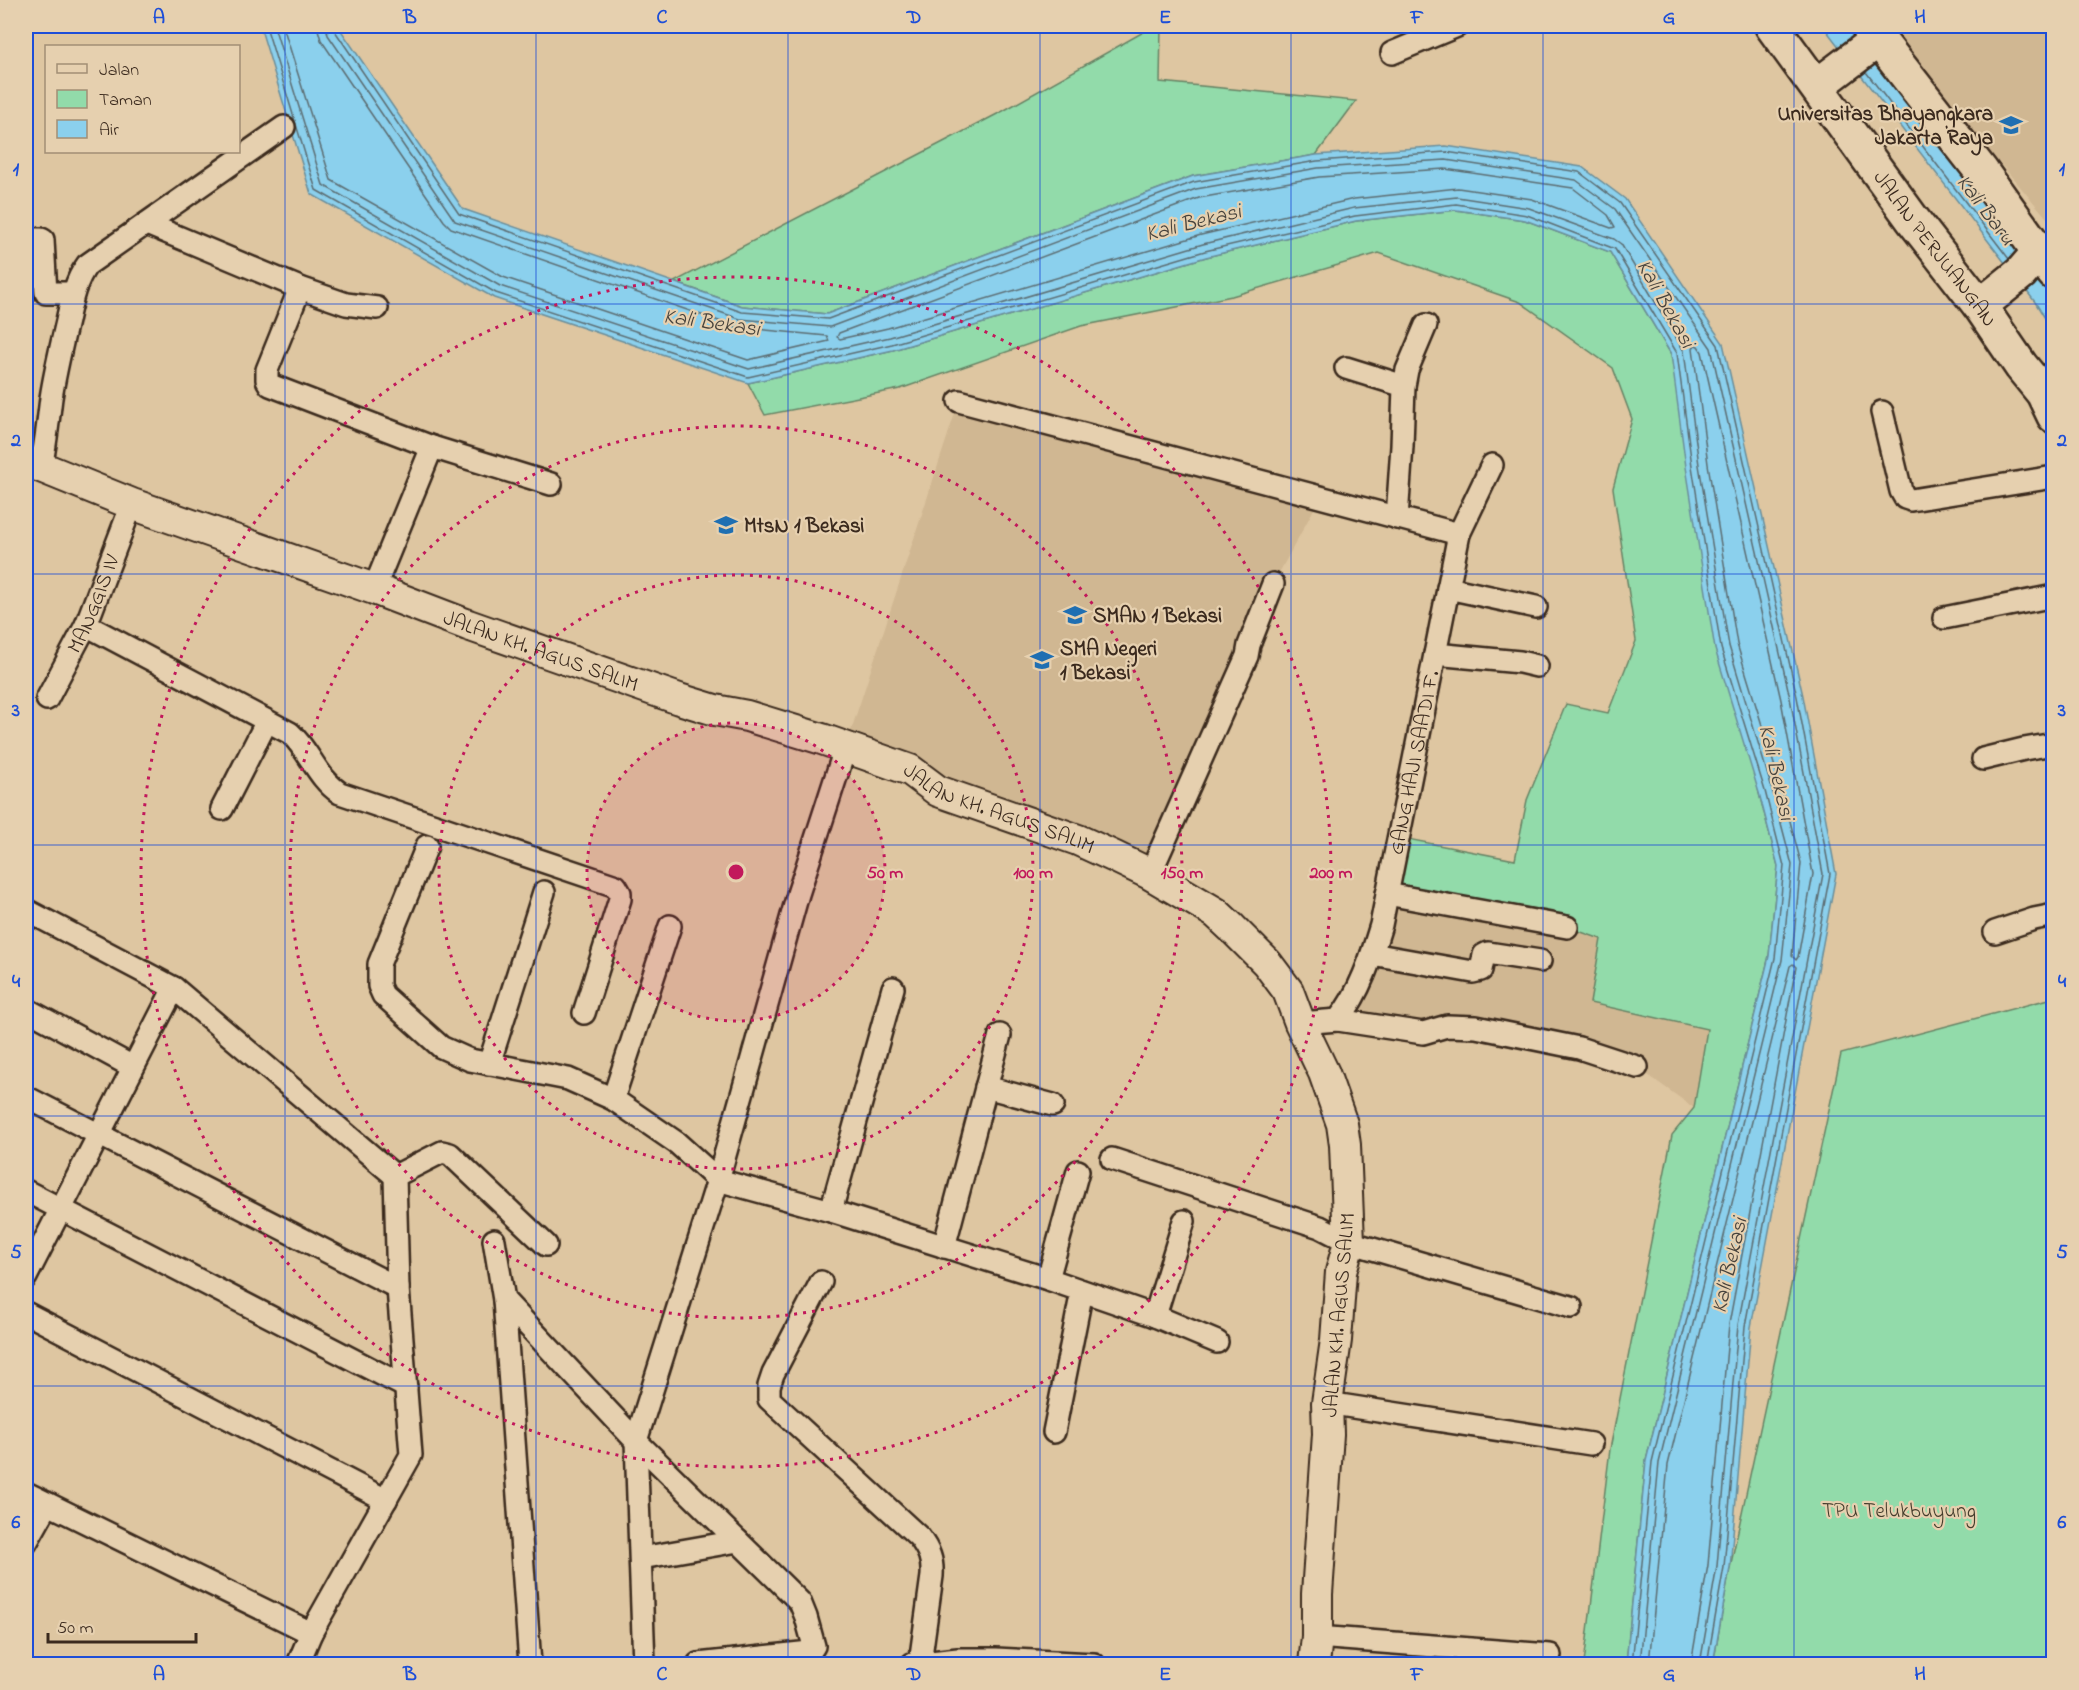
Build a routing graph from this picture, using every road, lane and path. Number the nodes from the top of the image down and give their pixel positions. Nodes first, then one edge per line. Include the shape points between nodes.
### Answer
1 (1457, 26) edge
2 (1772, 26) edge
3 (1875, 35) edge
4 (1392, 53) dead end
5 (1819, 84) junction
6 (284, 127) dead end
7 (147, 224) junction
8 (26, 239) edge
9 (2043, 260) edge
10 (300, 288) junction
11 (74, 293) junction
12 (1980, 306) junction
13 (377, 308) dead end
14 (1426, 325) dead end
15 (1346, 368) dead end
16 (1404, 386) junction
17 (959, 401) dead end
18 (1882, 412) dead end
19 (2054, 416) edge
20 (432, 447) junction
21 (33, 464) edge
22 (1492, 465) dead end
23 (2054, 477) edge
24 (551, 484) dead end
25 (132, 504) junction
26 (1397, 518) junction
27 (1459, 534) junction
28 (1273, 584) dead end
29 (1448, 588) junction
30 (374, 589) junction
31 (2054, 596) edge
32 (1536, 607) dead end
33 (1944, 618) dead end
34 (86, 625) junction
35 (1435, 654) junction
36 (1537, 666) dead end
37 (47, 699) dead end
38 (267, 721) junction
39 (2054, 744) edge
40 (845, 749) junction
41 (1983, 759) dead end
42 (222, 809) dead end
43 (427, 846) dead end
44 (1150, 874) junction
45 (544, 892) dead end
46 (1387, 894) junction
47 (26, 910) edge
48 (2054, 915) edge
49 (670, 926) dead end
50 (1567, 927) dead end
51 (1995, 932) dead end
52 (1372, 954) junction
53 (1540, 961) dead end
54 (174, 988) junction
55 (893, 988) dead end
56 (26, 1009) edge
57 (584, 1013) dead end
58 (1338, 1020) junction
59 (1300, 1023) junction
60 (1000, 1035) dead end
61 (489, 1064) junction
62 (1637, 1067) dead end
63 (133, 1068) junction
64 (986, 1087) junction
65 (26, 1097) edge
66 (613, 1099) junction
67 (1053, 1105) dead end
68 (98, 1135) junction
69 (1112, 1159) dead end
70 (1078, 1172) dead end
71 (395, 1176) junction
72 (718, 1180) junction
73 (26, 1191) edge
74 (60, 1209) junction
75 (831, 1211) junction
76 (1184, 1221) dead end
77 (494, 1240) dead end
78 (1349, 1242) junction
79 (546, 1245) dead end
80 (944, 1246) junction
81 (26, 1277) edge
82 (1048, 1279) junction
83 (821, 1282) dead end
84 (398, 1288) junction
85 (1082, 1291) junction
86 (504, 1300) junction
87 (1571, 1307) dead end
88 (26, 1313) edge
89 (1155, 1316) junction
90 (1217, 1342) dead end
91 (406, 1387) junction
92 (1327, 1403) junction
93 (1054, 1432) dead end
94 (636, 1441) junction
95 (1591, 1444) dead end
96 (26, 1493) edge
97 (386, 1500) junction
98 (48, 1503) junction
99 (738, 1541) junction
100 (26, 1543) edge
101 (641, 1558) junction
102 (311, 1633) junction
103 (1316, 1651) edge
104 (1550, 1655) dead end
105 (916, 1664) edge
106 (298, 1665) edge
107 (530, 1665) edge
108 (644, 1665) edge
109 (698, 1665) edge
110 (1094, 1665) edge

1 - 4 street
2 - 5 main road, JALAN PERJUANGAN
3 - 5 main road
3 - 9 main road via 1982,172
5 - 12 main road, JALAN PERJUANGAN via 1907,211
6 - 7 street
7 - 10 street
7 - 11 street via 87,265
8 - 11 street via 43,240 46,292
9 - 12 main road via 2020,273
10 - 13 street via 346,304
10 - 20 street via 267,370 270,385
11 - 21 street via 59,355 47,441
12 - 19 main road, JALAN PERJUANGAN via 2043,393
14 - 16 street
15 - 16 street
16 - 26 street
17 - 26 street
18 - 23 street via 1905,498
20 - 24 street
20 - 30 street
21 - 25 street, JALAN KH. AGUS SALIM
22 - 27 street, GANG HAJI SAADI F.
25 - 30 street, JALAN KH. AGUS SALIM
25 - 34 street, MANGGIS IV
26 - 27 street
27 - 29 street, GANG HAJI SAADI F.
28 - 44 street via 1247,656
29 - 32 street
29 - 35 street, GANG HAJI SAADI F.
30 - 40 street, JALAN KH. AGUS SALIM via 679,699 747,716
31 - 33 street
34 - 37 street, MANGGIS IV
34 - 38 street
35 - 36 street
35 - 46 street, GANG HAJI SAADI F.
38 - 42 street
38 - 57 street via 299,741 322,776 339,793 619,888 620,899
39 - 41 street
40 - 44 street, JALAN KH. AGUS SALIM via 910,770 938,791 1078,840
40 - 72 street via 798,894
43 - 61 street via 379,964 379,986 383,995 441,1047
44 - 59 street, JALAN KH. AGUS SALIM via 1216,913 1232,928 1288,991
45 - 61 street
46 - 50 street
46 - 52 street, GANG HAJI SAADI F.
47 - 54 street
48 - 51 street
49 - 66 street
52 - 53 street via 1473,972 1481,970 1488,953
52 - 58 street, GANG HAJI SAADI F.
54 - 63 street
54 - 71 street
55 - 75 street
56 - 63 street
58 - 59 street
58 - 62 street via 1423,1033 1447,1026 1476,1027 1579,1048
59 - 78 street, JALAN KH. AGUS SALIM via 1342,1124 1348,1171
60 - 64 street
61 - 66 street via 568,1079
63 - 68 street
64 - 67 street
64 - 80 street
65 - 68 street
66 - 72 street via 676,1143
68 - 74 street
68 - 84 street
69 - 78 street via 1320,1227
70 - 82 street
71 - 79 street via 445,1152
71 - 84 street
72 - 75 street
72 - 94 street
73 - 74 street
74 - 81 street
74 - 91 street
75 - 80 street
76 - 89 street
77 - 86 street
78 - 87 street
78 - 92 street, JALAN KH. AGUS SALIM via 1341,1272
80 - 82 street
82 - 85 street
83 - 105 street via 773,1374 769,1399 927,1547 933,1562 932,1576
84 - 91 street
85 - 89 street
85 - 93 street
86 - 94 street
86 - 107 street
88 - 97 street
89 - 90 street
91 - 97 street via 411,1455
92 - 95 street
92 - 103 street, JALAN KH. AGUS SALIM
94 - 99 street
94 - 101 street
96 - 98 street
97 - 102 street
98 - 100 street
98 - 102 street
99 - 101 street
99 - 109 street via 800,1602 814,1646 810,1652
101 - 108 street
102 - 106 street
103 - 104 street
105 - 110 street via 996,1659

